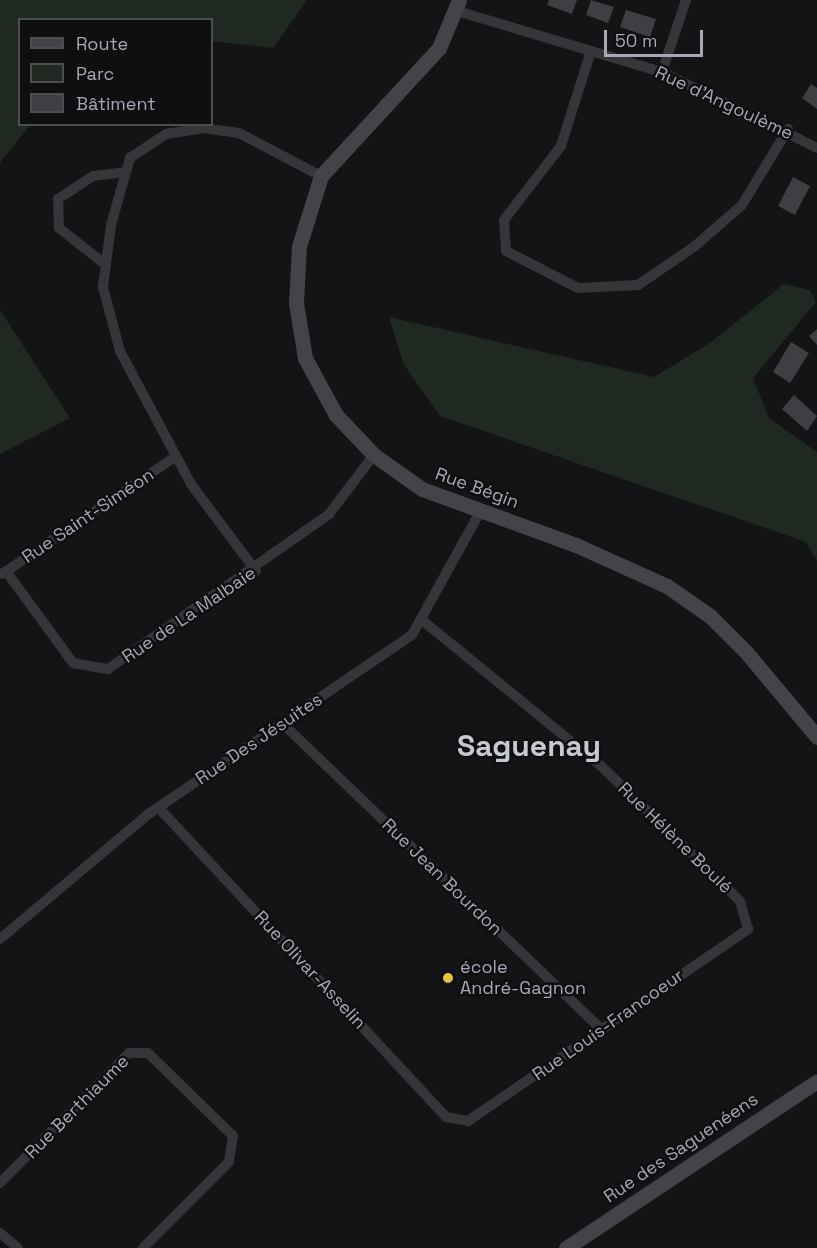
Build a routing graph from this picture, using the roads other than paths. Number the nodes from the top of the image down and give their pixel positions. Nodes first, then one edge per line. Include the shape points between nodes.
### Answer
1 (686, 0) edge
2 (458, 5) edge
3 (590, 54) junction
4 (662, 72) junction
5 (788, 129) junction
6 (817, 148) edge
7 (125, 172) junction
8 (321, 176) junction
9 (106, 265) junction
10 (374, 455) junction
11 (175, 457) junction
12 (481, 510) junction
13 (256, 570) junction
14 (3, 573) edge
15 (422, 620) junction
16 (283, 724) junction
17 (817, 737) edge
18 (158, 807) junction
19 (748, 929) joint
20 (0, 939) edge
21 (602, 1030) junction
22 (817, 1082) edge
23 (468, 1121) joint
24 (0, 1183) edge
25 (0, 1233) edge
26 (18, 1248) edge
27 (143, 1248) edge
28 (566, 1248) edge

1 - 4 street
2 - 3 street, Rue d'Angoulème
2 - 8 street, Rue Bégin via 440,48
3 - 4 street, Rue d'Angoulème
3 - 5 street via 561,146 504,220 506,251 578,288 638,285 695,246 742,205
4 - 5 street, Rue d'Angoulème
5 - 6 street, Rue d'Angoulème
7 - 8 street via 130,158 166,134 203,128 239,134
7 - 9 street
7 - 9 street via 93,176 58,199 59,228
8 - 10 street, Rue Bégin via 299,246 296,303 305,358 336,415
9 - 11 street via 103,287 120,351
10 - 12 street, Rue Bégin via 422,489
10 - 13 street, Rue de La Malbaie via 329,514
11 - 13 street
11 - 14 street, Rue Saint-Siméon
12 - 15 street, Rue Des Jésuites
12 - 17 street, Rue Bégin via 668,586 710,616 746,652
13 - 14 street, Rue de La Malbaie via 108,669 74,663
15 - 16 street, Rue Des Jésuites via 412,635
15 - 19 street, Rue Hélène Boulé via 601,766 740,901
16 - 18 street, Rue Des Jésuites
16 - 21 street, Rue Jean Bourdon
18 - 20 street, Rue Des Jésuites
18 - 23 street, Rue Olivar-Asselin via 446,1117
19 - 21 street, Rue Louis-Francoeur
21 - 23 street, Rue Louis-Francoeur
22 - 28 street, Rue des Saguenéens
24 - 27 street, Rue Berthiaume via 129,1053 148,1053 233,1137 229,1162
25 - 26 street

